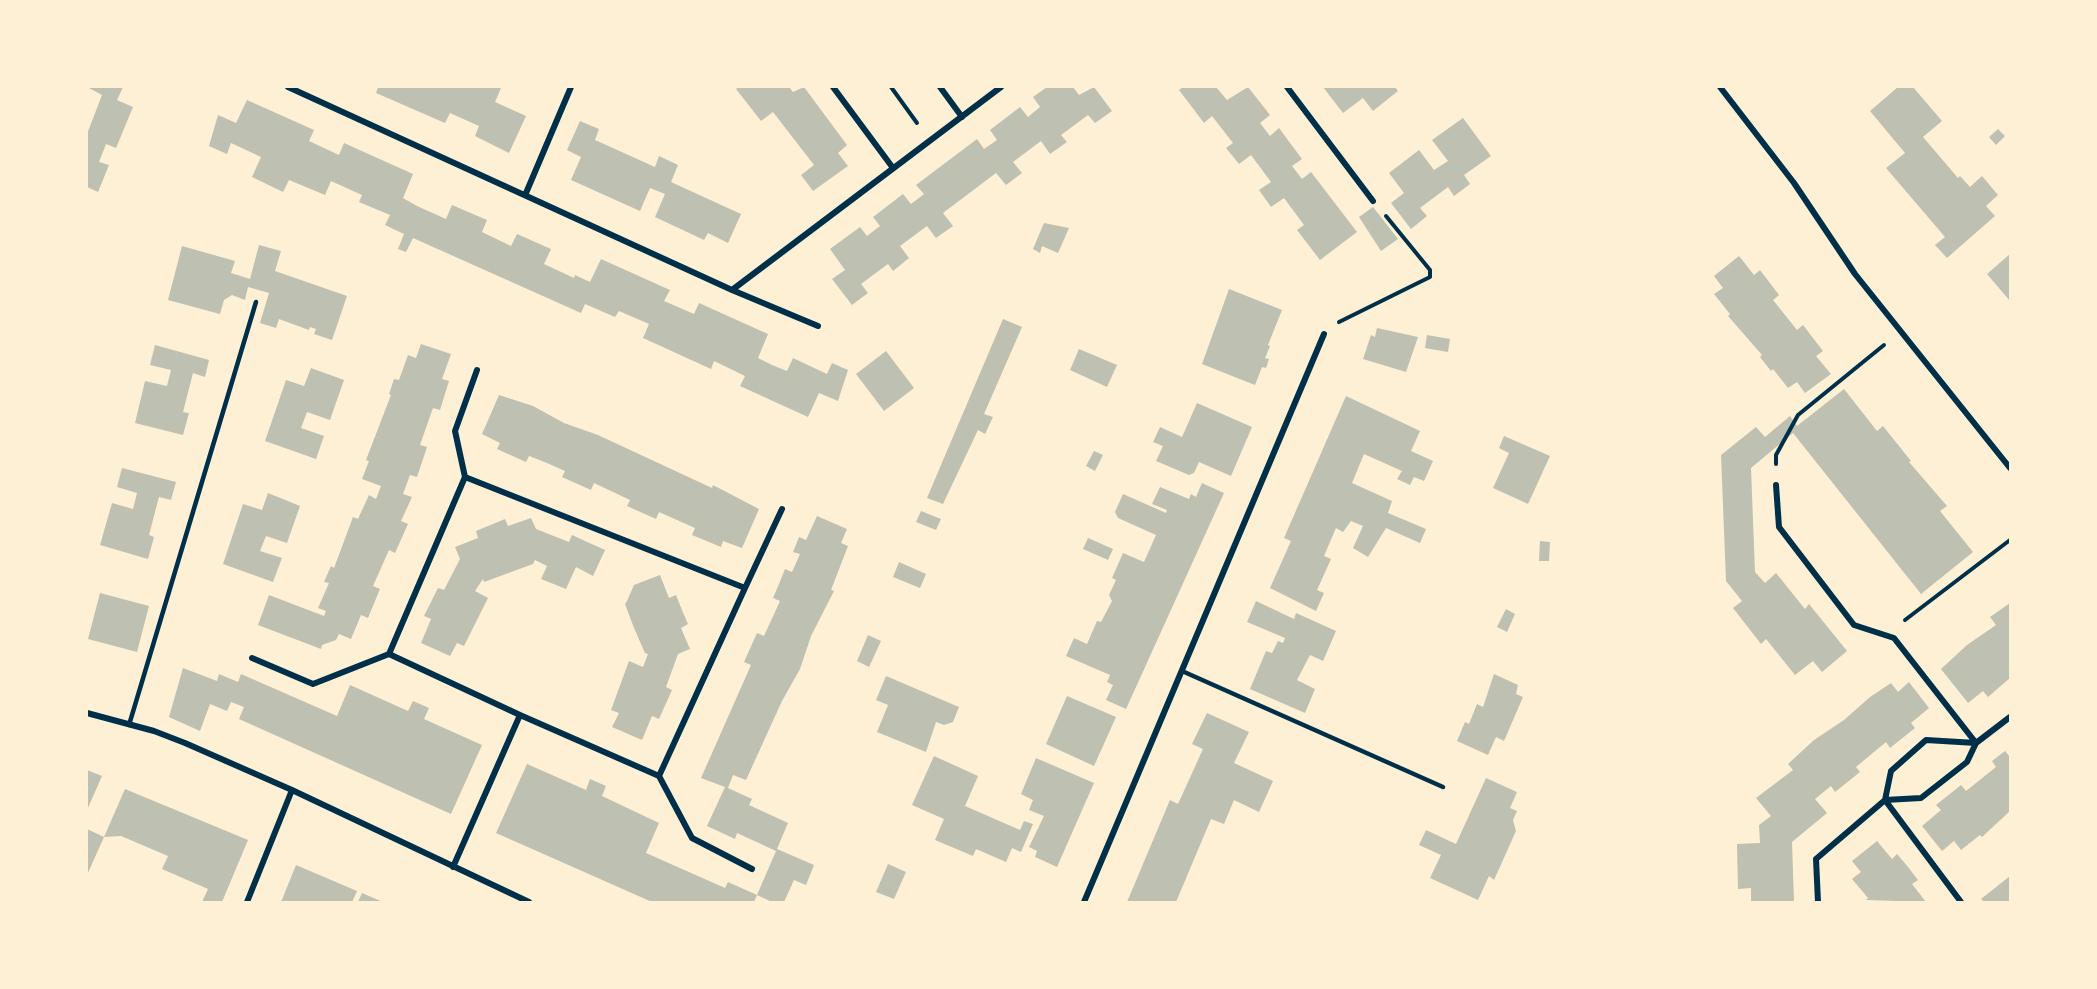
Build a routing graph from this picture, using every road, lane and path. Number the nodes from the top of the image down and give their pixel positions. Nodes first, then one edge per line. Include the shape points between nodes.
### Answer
1 (288, 87) edge
2 (571, 87) edge
3 (833, 87) edge
4 (891, 87) edge
5 (940, 87) edge
6 (1001, 87) edge
7 (1287, 87) edge
8 (1720, 87) edge
9 (962, 117) junction
10 (930, 140) junction
11 (893, 168) junction
12 (526, 193) junction
13 (1373, 201) joint
14 (732, 290) junction
15 (256, 302) dead end
16 (818, 326) dead end
17 (1901, 331) junction
18 (1324, 334) joint
19 (477, 370) dead end
20 (2010, 468) edge
21 (465, 477) junction
22 (1776, 485) joint
23 (782, 509) dead end
24 (2010, 540) edge
25 (745, 588) junction
26 (1885, 635) junction
27 (388, 654) junction
28 (252, 658) dead end
29 (1182, 671) junction
30 (87, 713) edge
31 (520, 715) junction
32 (2010, 717) edge
33 (129, 725) junction
34 (1976, 743) junction
35 (659, 776) junction
36 (1443, 787) dead end
37 (292, 790) junction
38 (1886, 800) junction
39 (453, 867) junction
40 (752, 869) dead end
41 (247, 902) edge
42 (528, 902) edge
43 (1084, 902) edge
44 (1818, 902) edge
45 (1961, 902) edge

1 - 12 street
2 - 12 street
3 - 11 street
4 - 10 path
5 - 9 street
6 - 9 street
7 - 13 street
8 - 17 street
9 - 10 street
10 - 11 street
11 - 14 street
12 - 14 street
13 - 18 path via 1416,251 1430,270 1430,278 1341,320
14 - 16 street
15 - 33 lane
17 - 20 street
17 - 22 path via 1798,415 1776,455
18 - 29 street
19 - 21 street via 455,431
21 - 25 street
21 - 27 street
22 - 26 street via 1779,527 1854,625
23 - 25 street
24 - 26 path
25 - 35 street
26 - 34 street via 1894,638
27 - 28 street via 313,684
27 - 31 street
29 - 36 lane
29 - 43 street
30 - 33 street
31 - 35 street
31 - 39 street
32 - 34 street
33 - 37 street via 185,743
34 - 38 street via 1967,762 1922,798
34 - 38 street via 1926,740 1891,771
35 - 40 street via 692,838
37 - 39 street
37 - 41 street
38 - 44 street via 1816,859
38 - 45 street
39 - 42 street

